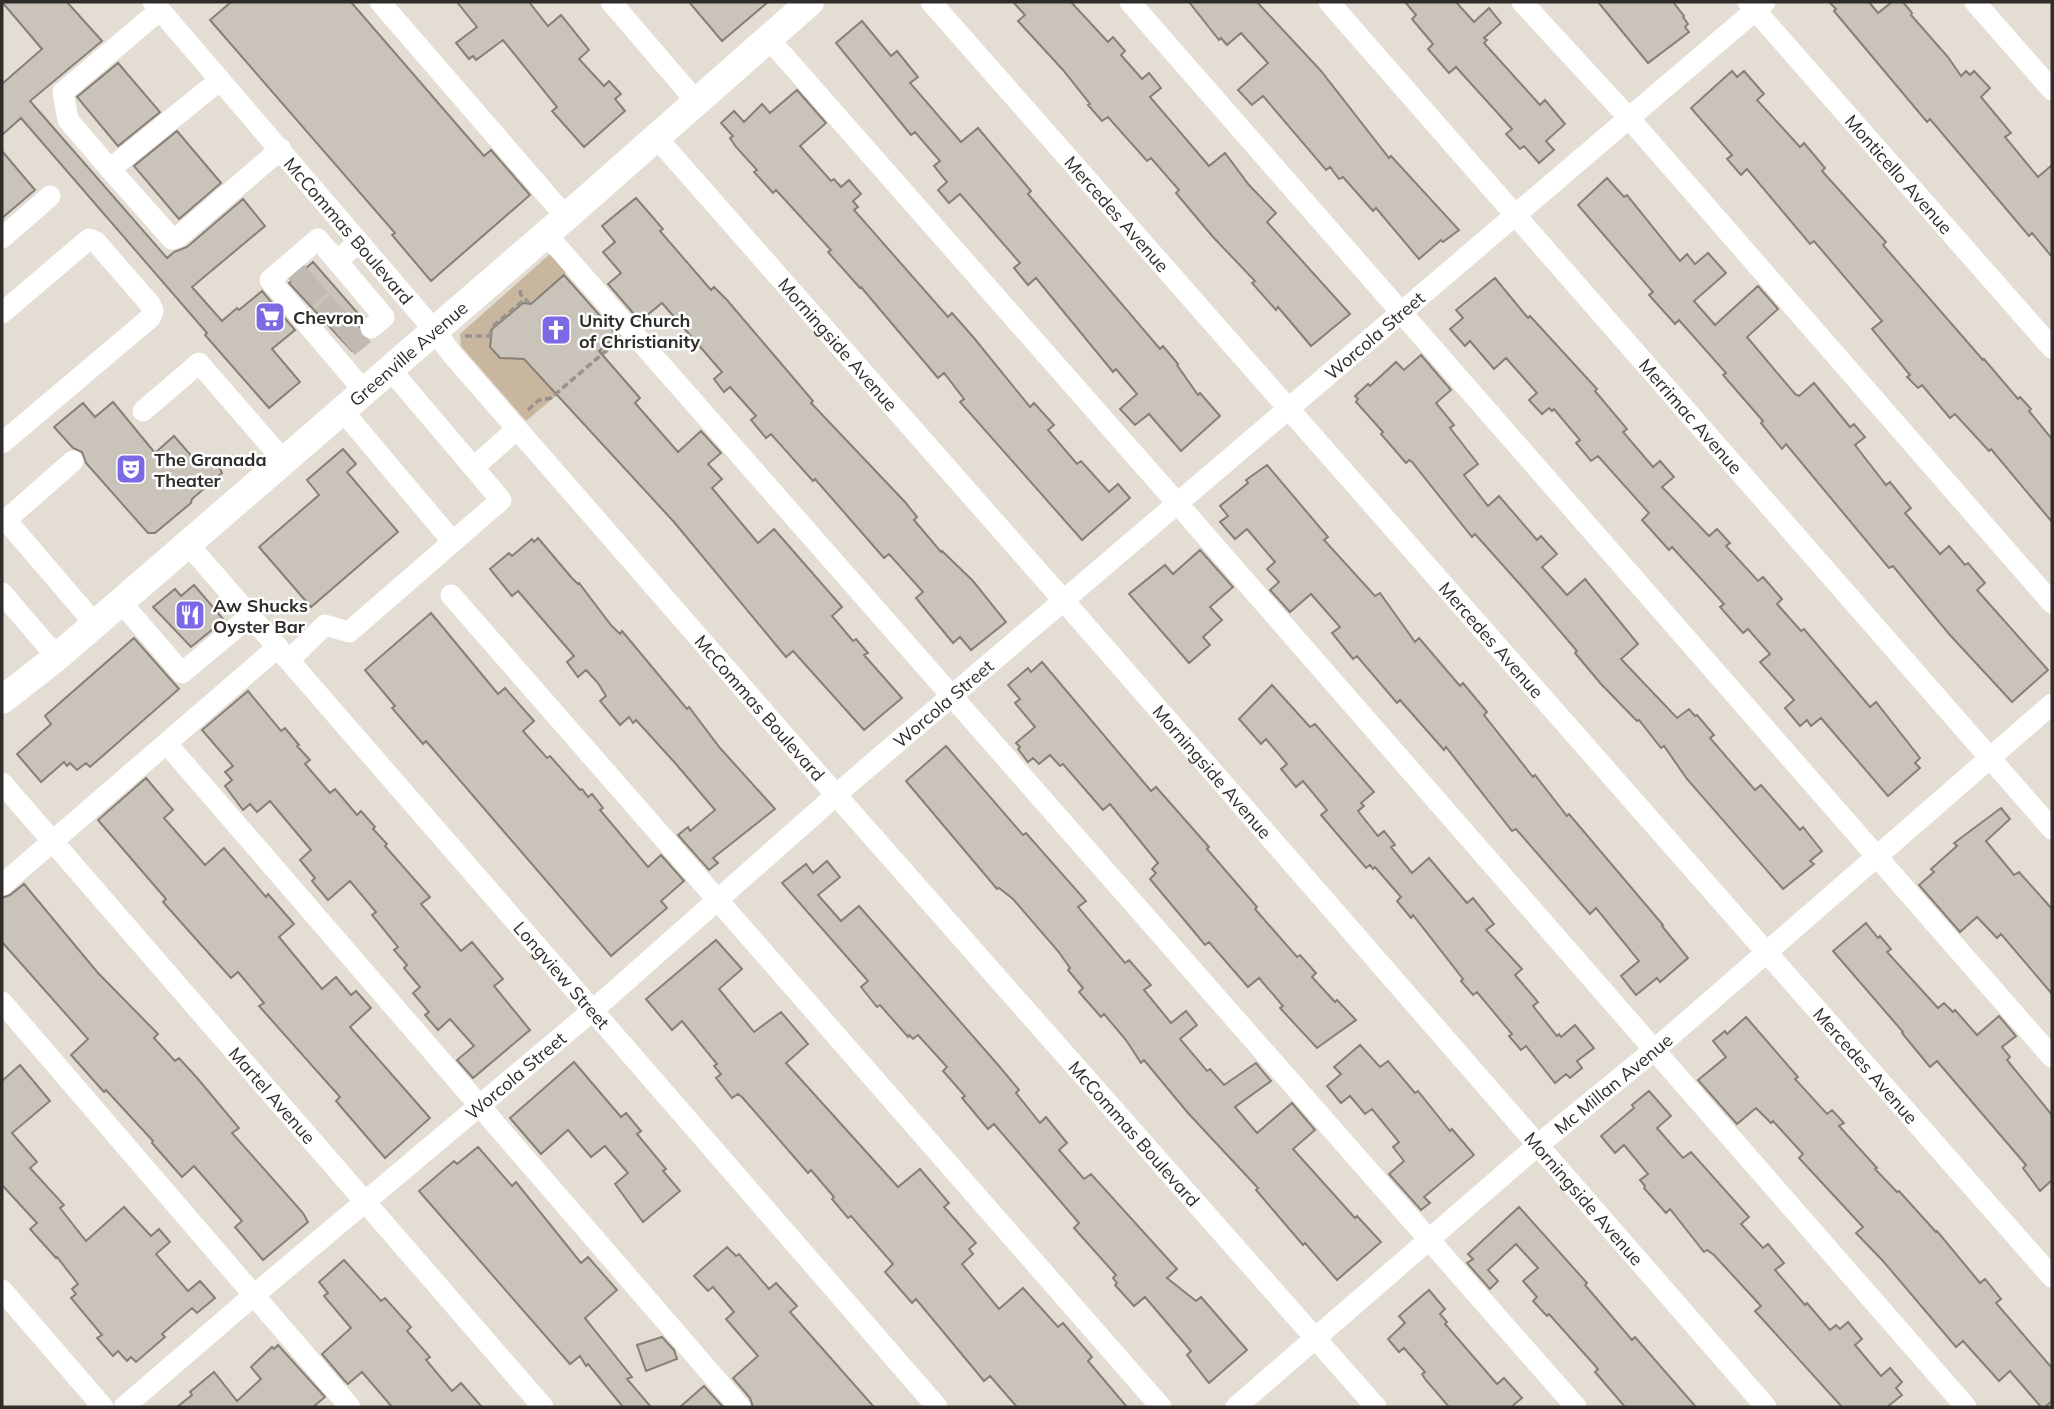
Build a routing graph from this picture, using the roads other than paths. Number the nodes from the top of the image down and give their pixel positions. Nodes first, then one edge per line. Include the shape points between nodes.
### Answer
1 (380, 2) edge
2 (611, 2) edge
3 (810, 2) edge
4 (932, 2) edge
5 (1130, 2) edge
6 (1329, 2) edge
7 (1521, 2) edge
8 (1975, 2) edge
9 (1756, 5) edge
10 (156, 6) edge
11 (768, 38) junction
12 (220, 80) junction
13 (2052, 90) edge
14 (696, 101) junction
15 (1628, 117) junction
16 (656, 137) junction
17 (281, 149) junction
18 (110, 169) junction
19 (50, 196) dead end
20 (1516, 216) junction
21 (556, 226) junction
22 (2, 238) edge
23 (359, 242) junction
24 (330, 265) junction
25 (395, 284) junction
26 (2, 313) edge
27 (1401, 314) junction
28 (435, 331) junction
29 (2052, 348) edge
30 (390, 369) junction
31 (364, 391) junction
32 (1289, 408) junction
33 (342, 410) junction
34 (143, 411) dead end
35 (522, 420) junction
36 (2, 443) edge
37 (283, 460) junction
38 (73, 461) dead end
39 (474, 467) junction
40 (1177, 503) junction
41 (4, 522) edge
42 (453, 542) junction
43 (187, 543) junction
44 (2, 593) edge
45 (451, 595) dead end
46 (120, 601) junction
47 (1064, 601) junction
48 (2052, 603) edge
49 (250, 616) junction
50 (95, 624) junction
51 (284, 653) junction
52 (57, 657) junction
53 (951, 696) junction
54 (2, 699) edge
55 (2052, 704) edge
56 (167, 744) junction
57 (1990, 758) junction
58 (2, 783) edge
59 (836, 795) junction
60 (2052, 829) edge
61 (53, 841) junction
62 (1877, 856) junction
63 (2, 885) edge
64 (717, 902) junction
65 (1766, 953) junction
66 (2, 1002) edge
67 (592, 1011) junction
68 (1653, 1051) junction
69 (2052, 1057) edge
70 (479, 1107) junction
71 (1538, 1145) junction
72 (367, 1202) junction
73 (1430, 1239) junction
74 (2052, 1277) edge
75 (2, 1290) edge
76 (253, 1296) junction
77 (1316, 1339) junction
78 (103, 1407) edge
79 (124, 1407) edge
80 (349, 1407) edge
81 (543, 1407) edge
82 (740, 1407) edge
83 (937, 1407) edge
84 (1161, 1407) edge
85 (1236, 1407) edge
86 (1376, 1407) edge
87 (1576, 1407) edge
88 (1766, 1407) edge
89 (1966, 1407) edge

1 - 21 street
2 - 14 street
3 - 11 main road, Greenville Avenue
4 - 32 street, Mercedes Avenue
5 - 27 street
6 - 20 street, Merrimac Avenue
7 - 15 street
8 - 13 street
9 - 15 street, Worcola Street
9 - 29 street, Monticello Avenue
10 - 12 street, McCommas Boulevard
10 - 18 street via 63,92 68,120
11 - 14 main road, Greenville Avenue
11 - 40 street
12 - 17 street, McCommas Boulevard
12 - 18 street
14 - 16 main road, Greenville Avenue
15 - 20 street, Worcola Street
15 - 48 street
16 - 21 main road, Greenville Avenue
16 - 47 street, Morningside Avenue
17 - 18 street via 172,239
17 - 23 street, McCommas Boulevard
19 - 22 street
20 - 27 street, Worcola Street
20 - 57 street, Merrimac Avenue
21 - 28 main road, Greenville Avenue
21 - 53 street
23 - 24 street
23 - 25 street, McCommas Boulevard
24 - 25 street via 360,305
24 - 31 street via 318,239 270,280 294,296
25 - 28 street, McCommas Boulevard
26 - 36 street via 89,239 153,311
27 - 32 street, Worcola Street
27 - 62 street
28 - 30 main road, Greenville Avenue
28 - 35 street, McCommas Boulevard via 451,353
30 - 31 main road, Greenville Avenue
30 - 39 street
31 - 33 main road, Greenville Avenue
32 - 40 street, Worcola Street
32 - 65 street, Mercedes Avenue
33 - 37 main road, Greenville Avenue
33 - 42 street
34 - 37 street via 199,363
35 - 39 street
35 - 59 street, McCommas Boulevard
37 - 43 main road, Greenville Avenue
38 - 41 street
39 - 42 street via 501,500
40 - 47 street, Worcola Street
40 - 68 street
41 - 50 street
42 - 51 street via 349,632 326,625
43 - 46 main road, Greenville Avenue
43 - 49 street, Longview Street
44 - 52 street
45 - 64 street
46 - 49 street via 182,673
46 - 50 main road, Greenville Avenue
47 - 53 street, Worcola Street
47 - 71 street, Morningside Avenue
49 - 51 street, Longview Street
50 - 52 main road, Greenville Avenue
51 - 56 street
51 - 67 street, Longview Street
52 - 54 main road, Greenville Avenue
53 - 59 street, Worcola Street
53 - 73 street
55 - 57 street, Mc Millan Avenue
56 - 61 street
56 - 70 street
57 - 60 street, Merrimac Avenue
57 - 62 street, Mc Millan Avenue
58 - 61 street, Martel Avenue
59 - 64 street, Worcola Street
59 - 77 street, McCommas Boulevard
61 - 63 street
61 - 72 street, Martel Avenue
62 - 65 street, Mc Millan Avenue
62 - 69 street
64 - 67 street, Worcola Street
64 - 84 street
65 - 68 street, Mc Millan Avenue
65 - 74 street, Mercedes Avenue
66 - 76 street
67 - 70 street, Worcola Street
67 - 83 street, Longview Street
68 - 71 street, Mc Millan Avenue
68 - 89 street
70 - 72 street, Worcola Street
70 - 82 street
71 - 73 street, Mc Millan Avenue
71 - 88 street, Morningside Avenue
72 - 76 street, Worcola Street
72 - 81 street, Martel Avenue
73 - 77 street, Mc Millan Avenue
73 - 87 street
75 - 78 street
76 - 79 street, Worcola Street
76 - 80 street
77 - 85 street, Mc Millan Avenue
77 - 86 street, McCommas Boulevard

